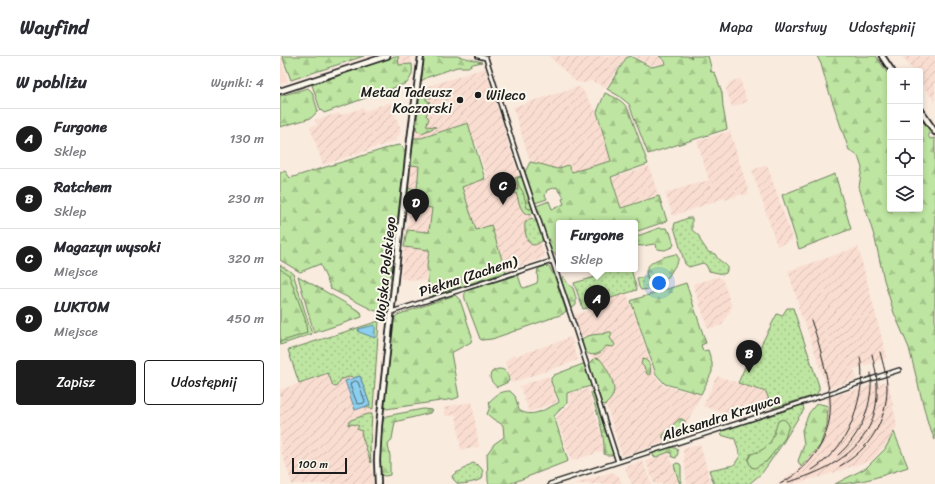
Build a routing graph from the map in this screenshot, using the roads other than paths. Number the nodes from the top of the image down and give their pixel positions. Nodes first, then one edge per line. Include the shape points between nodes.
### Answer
1 (387, 56) edge
2 (421, 56) edge
3 (478, 56) edge
4 (882, 56) edge
5 (890, 68) edge
6 (280, 91) edge
7 (923, 114) edge
8 (935, 132) edge
9 (552, 261) junction
10 (392, 312) junction
11 (899, 370) dead end
12 (618, 462) junction
13 (378, 484) edge
14 (550, 484) edge

1 - 6 street
2 - 10 street, Wojska Polskiego
3 - 9 street via 486,58
4 - 5 street
7 - 8 street
9 - 10 street, Piękna (Zachem)
9 - 12 street
10 - 13 street, Wojska Polskiego via 379,426
11 - 12 street, Aleksandra Krzywca
12 - 14 street, Aleksandra Krzywca

